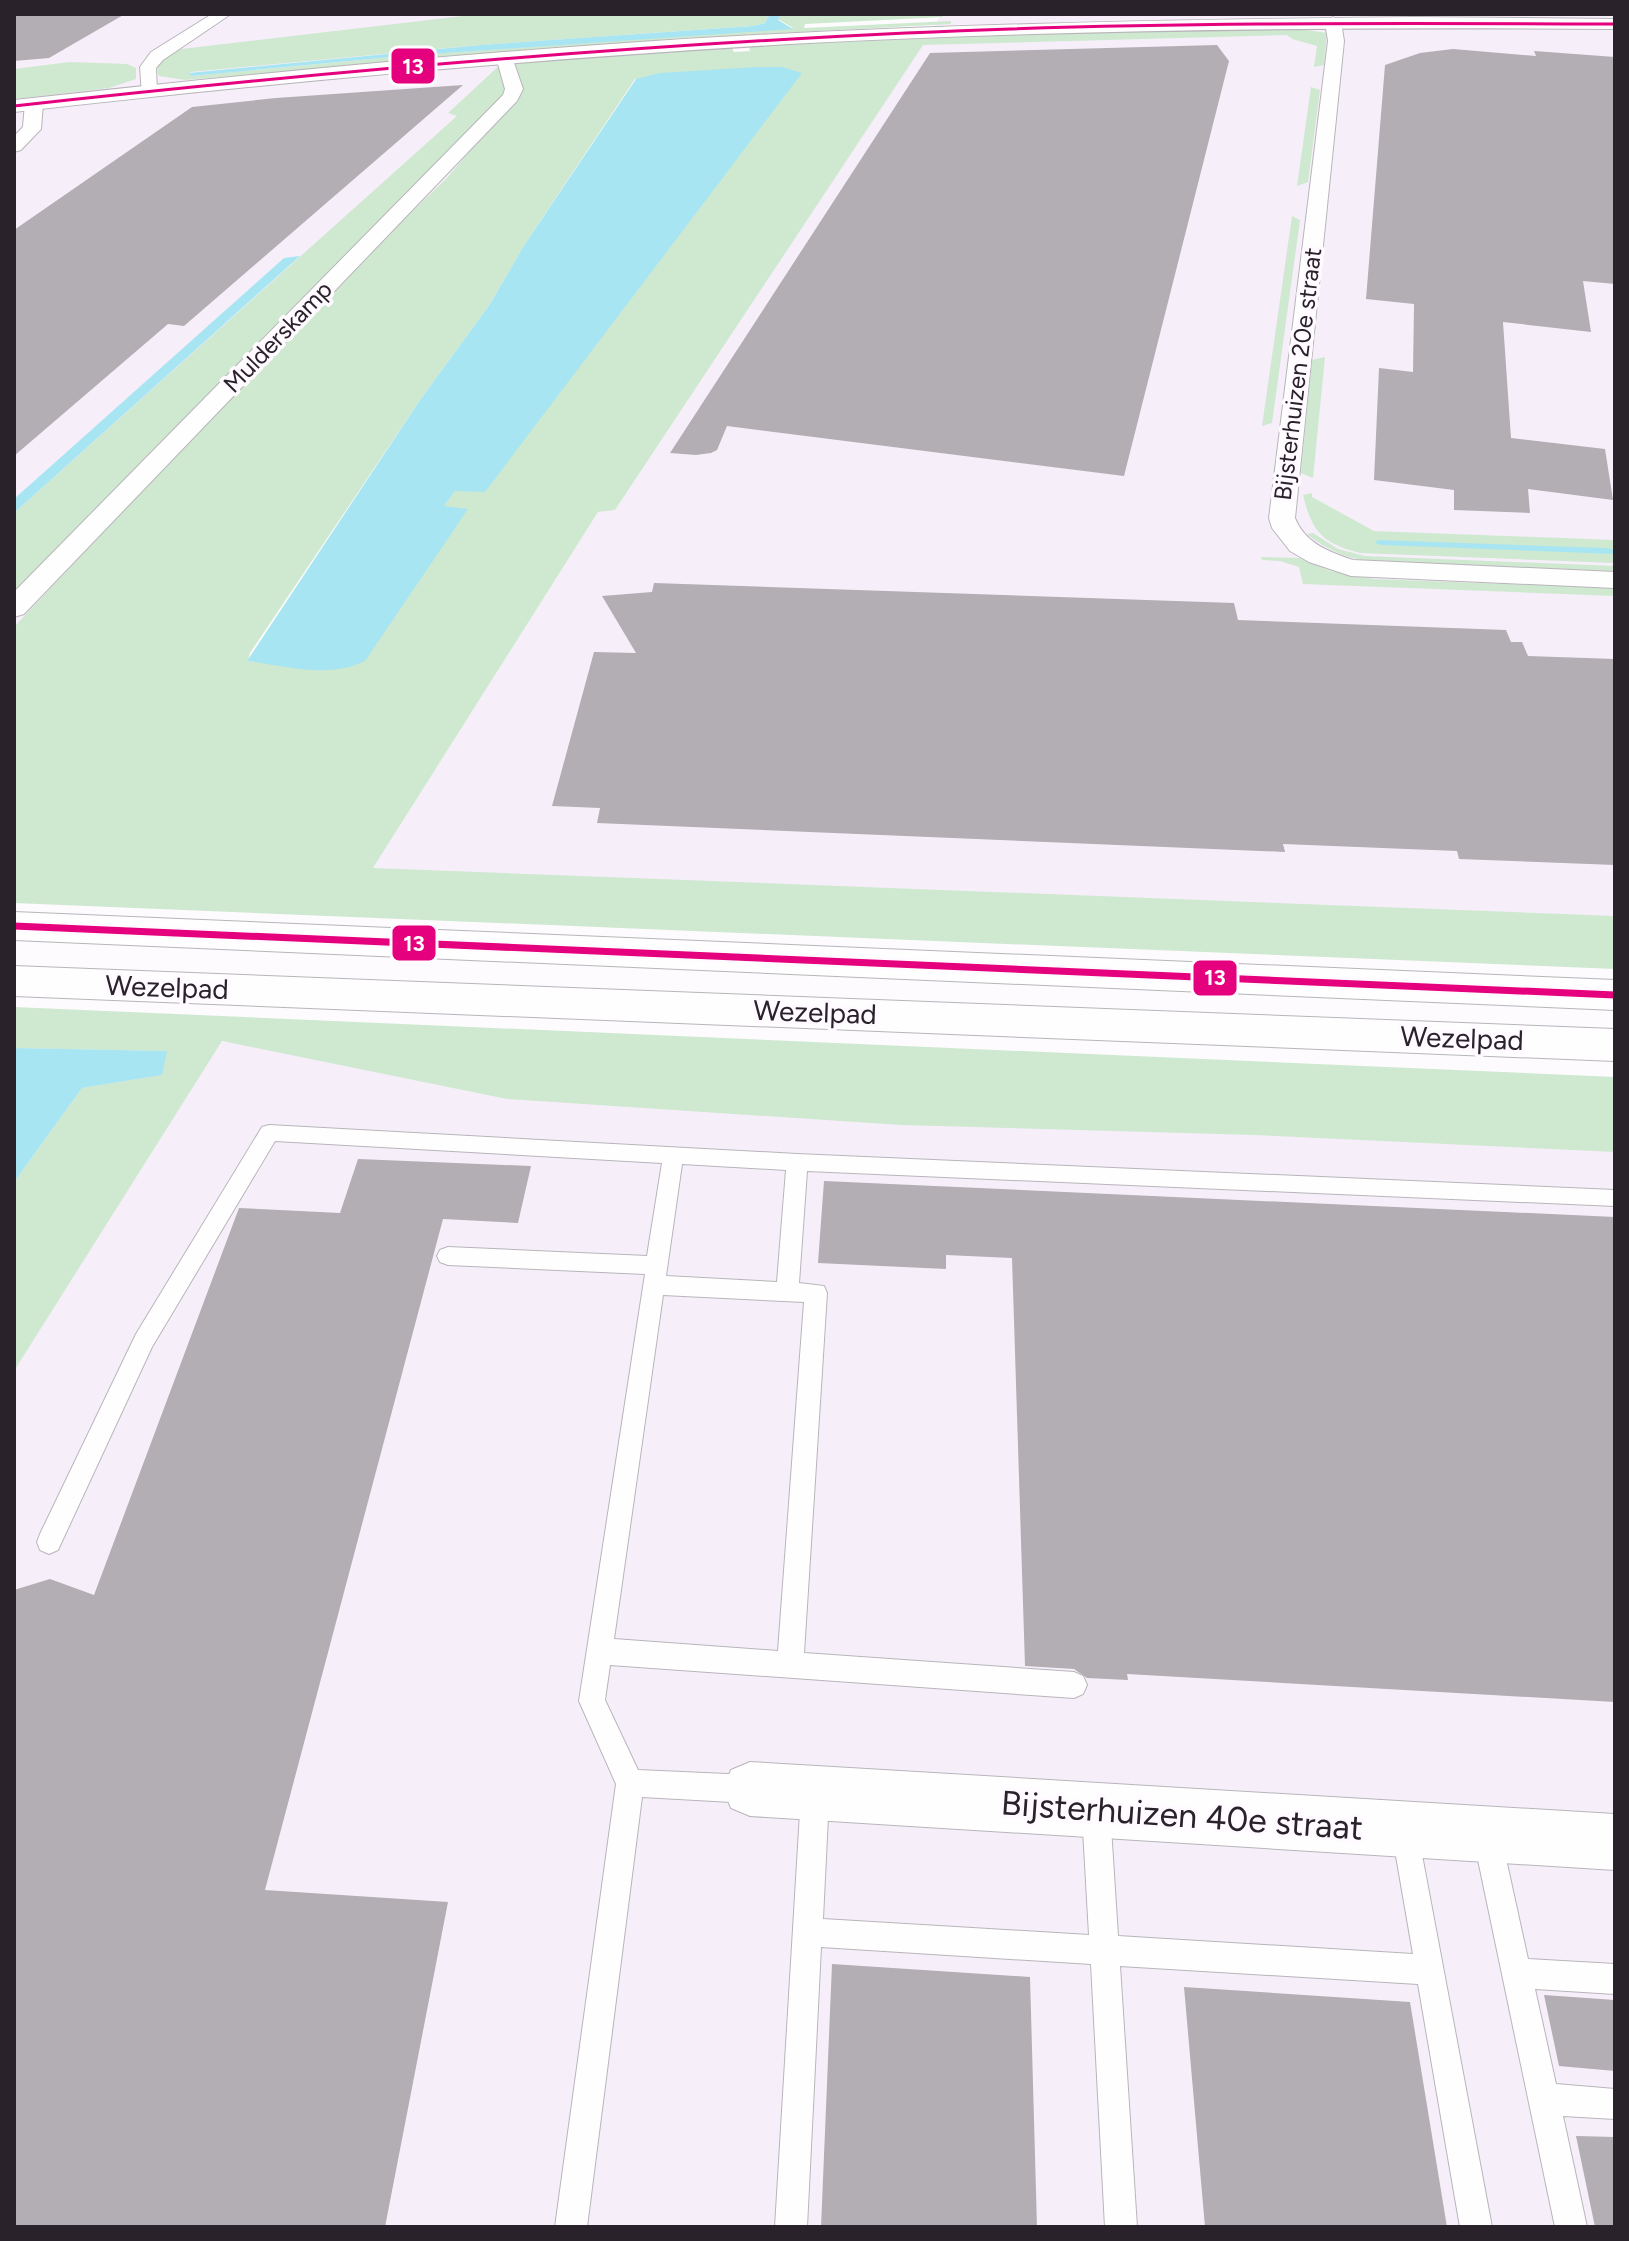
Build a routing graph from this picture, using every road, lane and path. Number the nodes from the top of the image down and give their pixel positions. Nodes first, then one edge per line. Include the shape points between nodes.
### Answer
1 (223, 14) edge
2 (1333, 22) junction
3 (1615, 24) edge
4 (504, 57) junction
5 (148, 91) junction
6 (34, 103) junction
7 (14, 106) edge
8 (14, 146) edge
9 (1615, 580) edge
10 (14, 608) edge
11 (14, 926) edge
12 (14, 981) edge
13 (1615, 995) edge
14 (1615, 1045) edge
15 (673, 1155) junction
16 (797, 1162) junction
17 (1615, 1198) edge
18 (448, 1256) dead end
19 (655, 1275) junction
20 (787, 1291) junction
21 (49, 1542) dead end
22 (600, 1651) junction
23 (790, 1665) junction
24 (1074, 1685) dead end
25 (630, 1783) junction
26 (750, 1789) joint
27 (815, 1793) junction
28 (1096, 1810) junction
29 (1405, 1829) junction
30 (1487, 1834) junction
31 (1615, 1842) edge
32 (807, 1932) junction
33 (1105, 1950) junction
34 (1430, 1970) junction
35 (1516, 1973) junction
36 (1615, 1979) edge
37 (1544, 2099) junction
38 (1615, 2104) edge
39 (571, 2227) edge
40 (791, 2227) edge
41 (1121, 2227) edge
42 (1476, 2227) edge
43 (1571, 2227) edge

1 - 5 street via 157,56 148,67
2 - 3 main road
2 - 4 main road via 947,31
2 - 9 street, Bijsterhuizen 20e straat via 1336,41 1284,527 1311,552 1351,568
4 - 5 main road
4 - 10 street, Mulderskamp via 514,89 511,97
5 - 6 main road
6 - 7 main road
6 - 8 street via 32,129
11 - 13 main road, Wezelpad
12 - 14 main road, Wezelpad
15 - 16 lane
15 - 19 lane
15 - 21 lane via 269,1133 144,1341
16 - 17 lane
16 - 20 lane
18 - 19 lane
19 - 20 lane
19 - 22 lane
20 - 23 lane via 816,1293
22 - 23 lane
22 - 25 lane via 592,1701
23 - 24 lane
25 - 26 lane
25 - 39 lane
26 - 27 street, Bijsterhuizen 40e straat
27 - 28 street, Bijsterhuizen 40e straat
27 - 32 lane
28 - 29 street, Bijsterhuizen 40e straat
28 - 33 lane
29 - 30 street, Bijsterhuizen 40e straat
29 - 34 lane
30 - 31 street, Bijsterhuizen 40e straat
30 - 35 lane
32 - 33 lane
32 - 40 lane
33 - 34 lane
33 - 41 lane
34 - 42 lane
35 - 36 lane
35 - 37 lane
37 - 38 lane
37 - 43 lane

